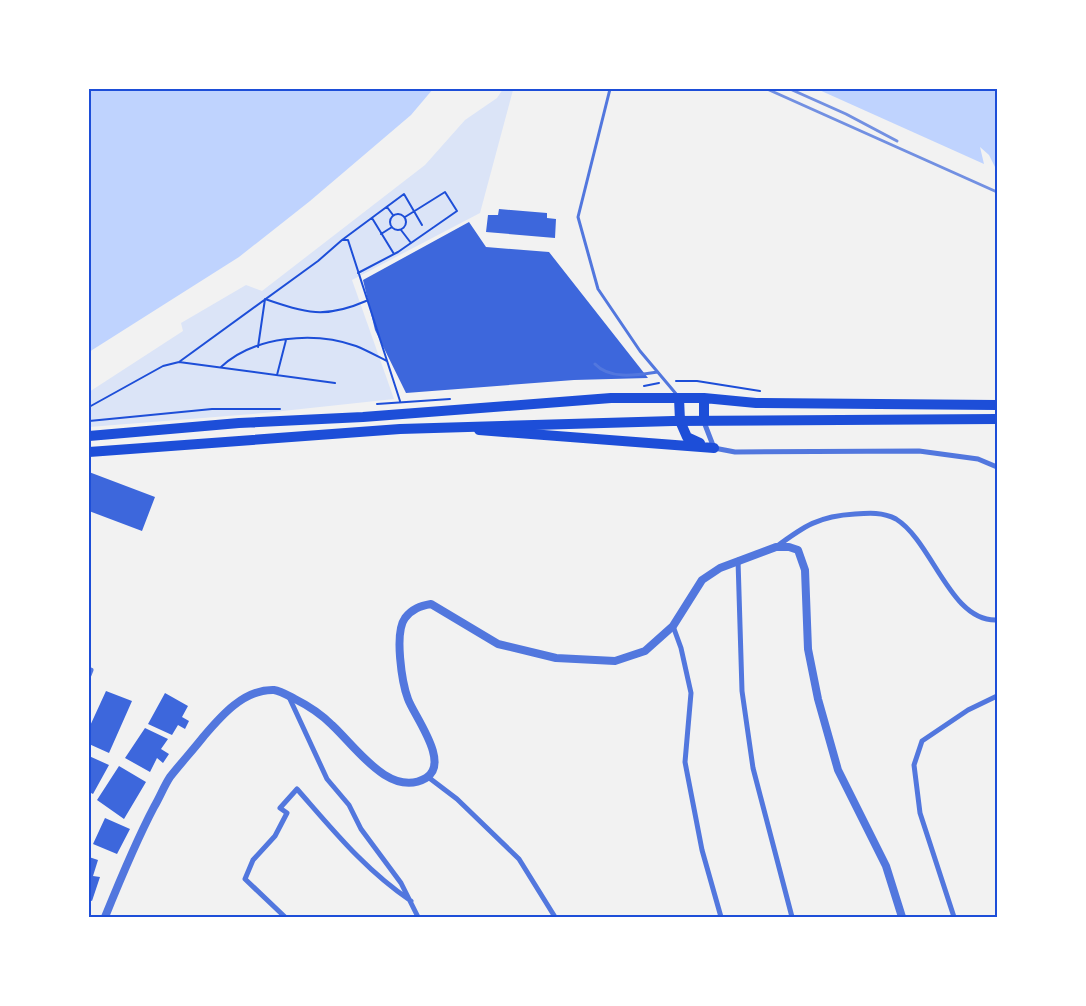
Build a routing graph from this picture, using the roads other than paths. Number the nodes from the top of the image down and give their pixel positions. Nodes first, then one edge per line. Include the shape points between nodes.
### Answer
1 (610, 89) edge
2 (595, 364) dead end
3 (658, 372) junction
4 (679, 398) junction
5 (704, 398) junction
6 (997, 405) edge
7 (997, 419) edge
8 (680, 421) junction
9 (704, 421) junction
10 (451, 428) junction
11 (89, 434) edge
12 (711, 447) junction
13 (89, 452) edge
14 (997, 468) edge
15 (776, 547) junction
16 (738, 560) junction
17 (997, 620) edge
18 (673, 626) junction
19 (289, 696) junction
20 (997, 696) edge
21 (428, 777) junction
22 (411, 901) junction
23 (105, 917) edge
24 (285, 917) edge
25 (418, 917) edge
26 (555, 917) edge
27 (721, 917) edge
28 (792, 917) edge
29 (902, 917) edge
30 (954, 917) edge

1 - 3 lane via 578,216 598,288
2 - 3 lane via 611,374
3 - 4 lane
4 - 5 main road
4 - 8 main road
4 - 11 main road via 611,398
5 - 6 main road via 756,403
5 - 9 main road
7 - 9 main road
8 - 9 main road
8 - 10 main road
8 - 12 main road via 687,437
9 - 12 street
10 - 12 main road
10 - 13 main road
12 - 14 street via 752,453 919,451 978,459
15 - 16 street
15 - 17 street via 806,524 825,518 875,512 896,519 920,544 961,605 976,617
15 - 29 street via 798,550 803,559 808,603 808,649 818,699 838,770 886,866
16 - 18 street via 702,580
16 - 28 street via 742,692 753,768
18 - 21 street via 645,652 615,661 574,660 498,644 430,604 417,607 404,619 400,638 401,663 408,700 425,728 432,750 433,767
18 - 27 street via 682,648 690,693 685,762 702,850
19 - 21 street via 314,709 378,771 402,783 415,783
19 - 22 street via 328,779 349,805 361,829 377,847
19 - 23 street via 275,690 257,693 238,702 219,719 170,778 134,846
20 - 30 street via 968,710 922,741 914,765 920,813
21 - 26 street via 457,799 519,859
22 - 24 street via 385,883 346,847 297,789 280,808 287,813 281,827 253,860 245,879
22 - 25 street

